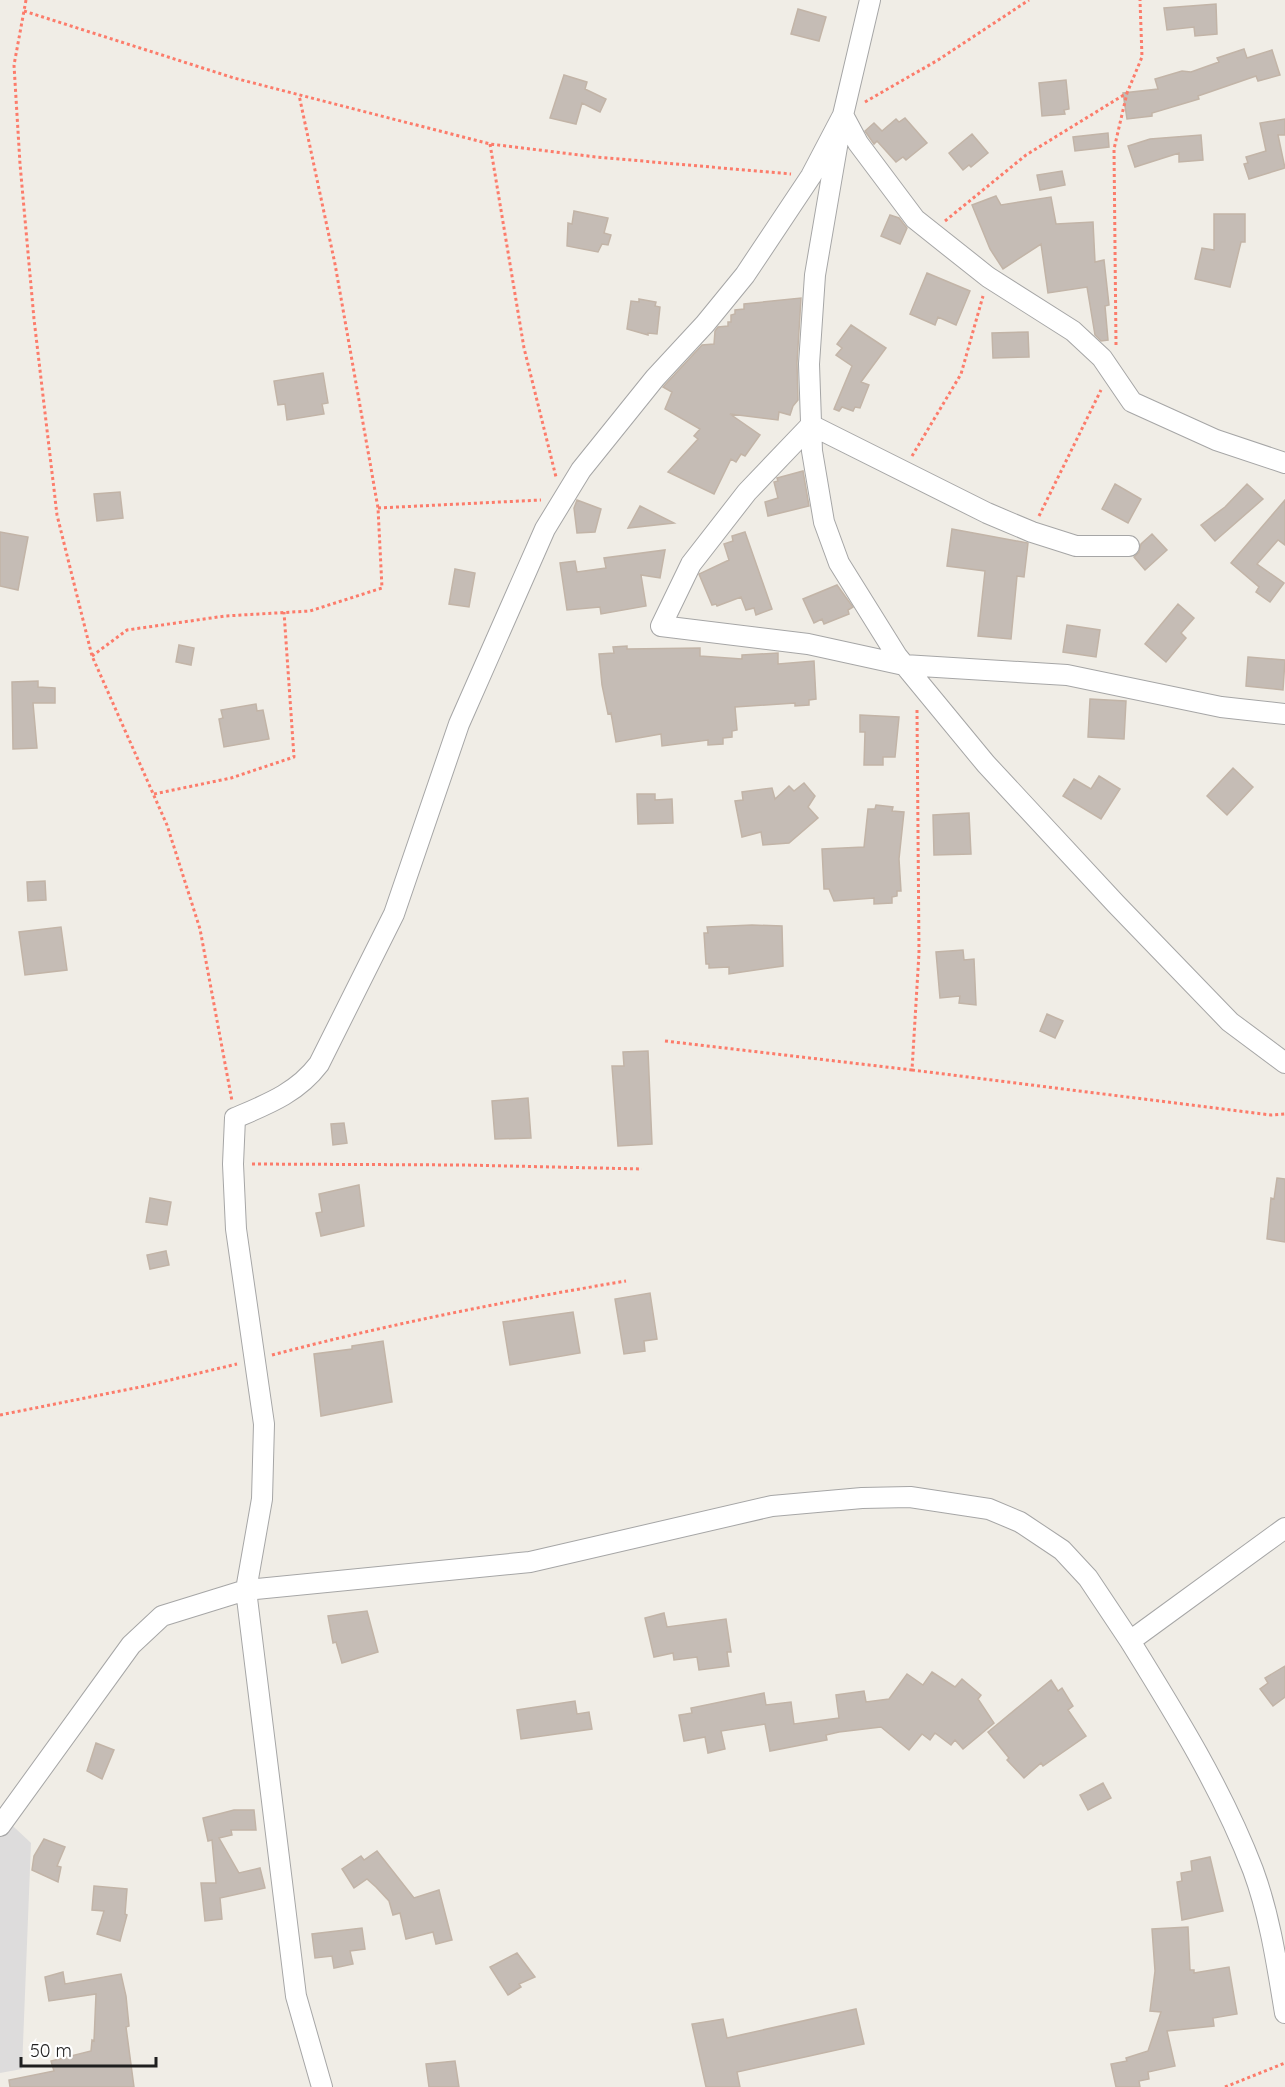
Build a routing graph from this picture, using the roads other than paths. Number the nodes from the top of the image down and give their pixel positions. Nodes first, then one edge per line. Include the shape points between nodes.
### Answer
1 (870, 0) edge
2 (843, 115) junction
3 (811, 426) junction
4 (1285, 463) edge
5 (1128, 546) dead end
6 (904, 665) junction
7 (1285, 714) edge
8 (1285, 1064) edge
9 (1285, 1528) edge
10 (246, 1590) junction
11 (1130, 1641) junction
12 (0, 1826) edge
13 (1285, 2013) edge
14 (322, 2087) edge

1 - 2 street
2 - 3 street via 814,275 809,364
2 - 4 street via 858,143 915,219 988,277 1072,331 1102,357 1132,402 1216,440
2 - 10 street via 811,176 745,275 654,378 561,499 459,724 394,915 319,1064 298,1087 275,1102 235,1118 232,1164 236,1229 264,1424 262,1499
3 - 5 street via 1032,532 1076,546
3 - 6 street via 824,522 839,563
3 - 6 street via 747,492 691,564 661,626 808,644
6 - 7 street via 1068,675 1221,707
6 - 8 street via 986,764 1116,904 1230,1022
9 - 11 street
10 - 11 street via 530,1562 772,1506 910,1497 988,1509 1020,1522 1062,1550 1088,1578
10 - 12 street via 162,1616 146,1630 131,1645
10 - 14 street via 296,1996
11 - 13 street via 1218,1790 1253,1872 1273,1946

